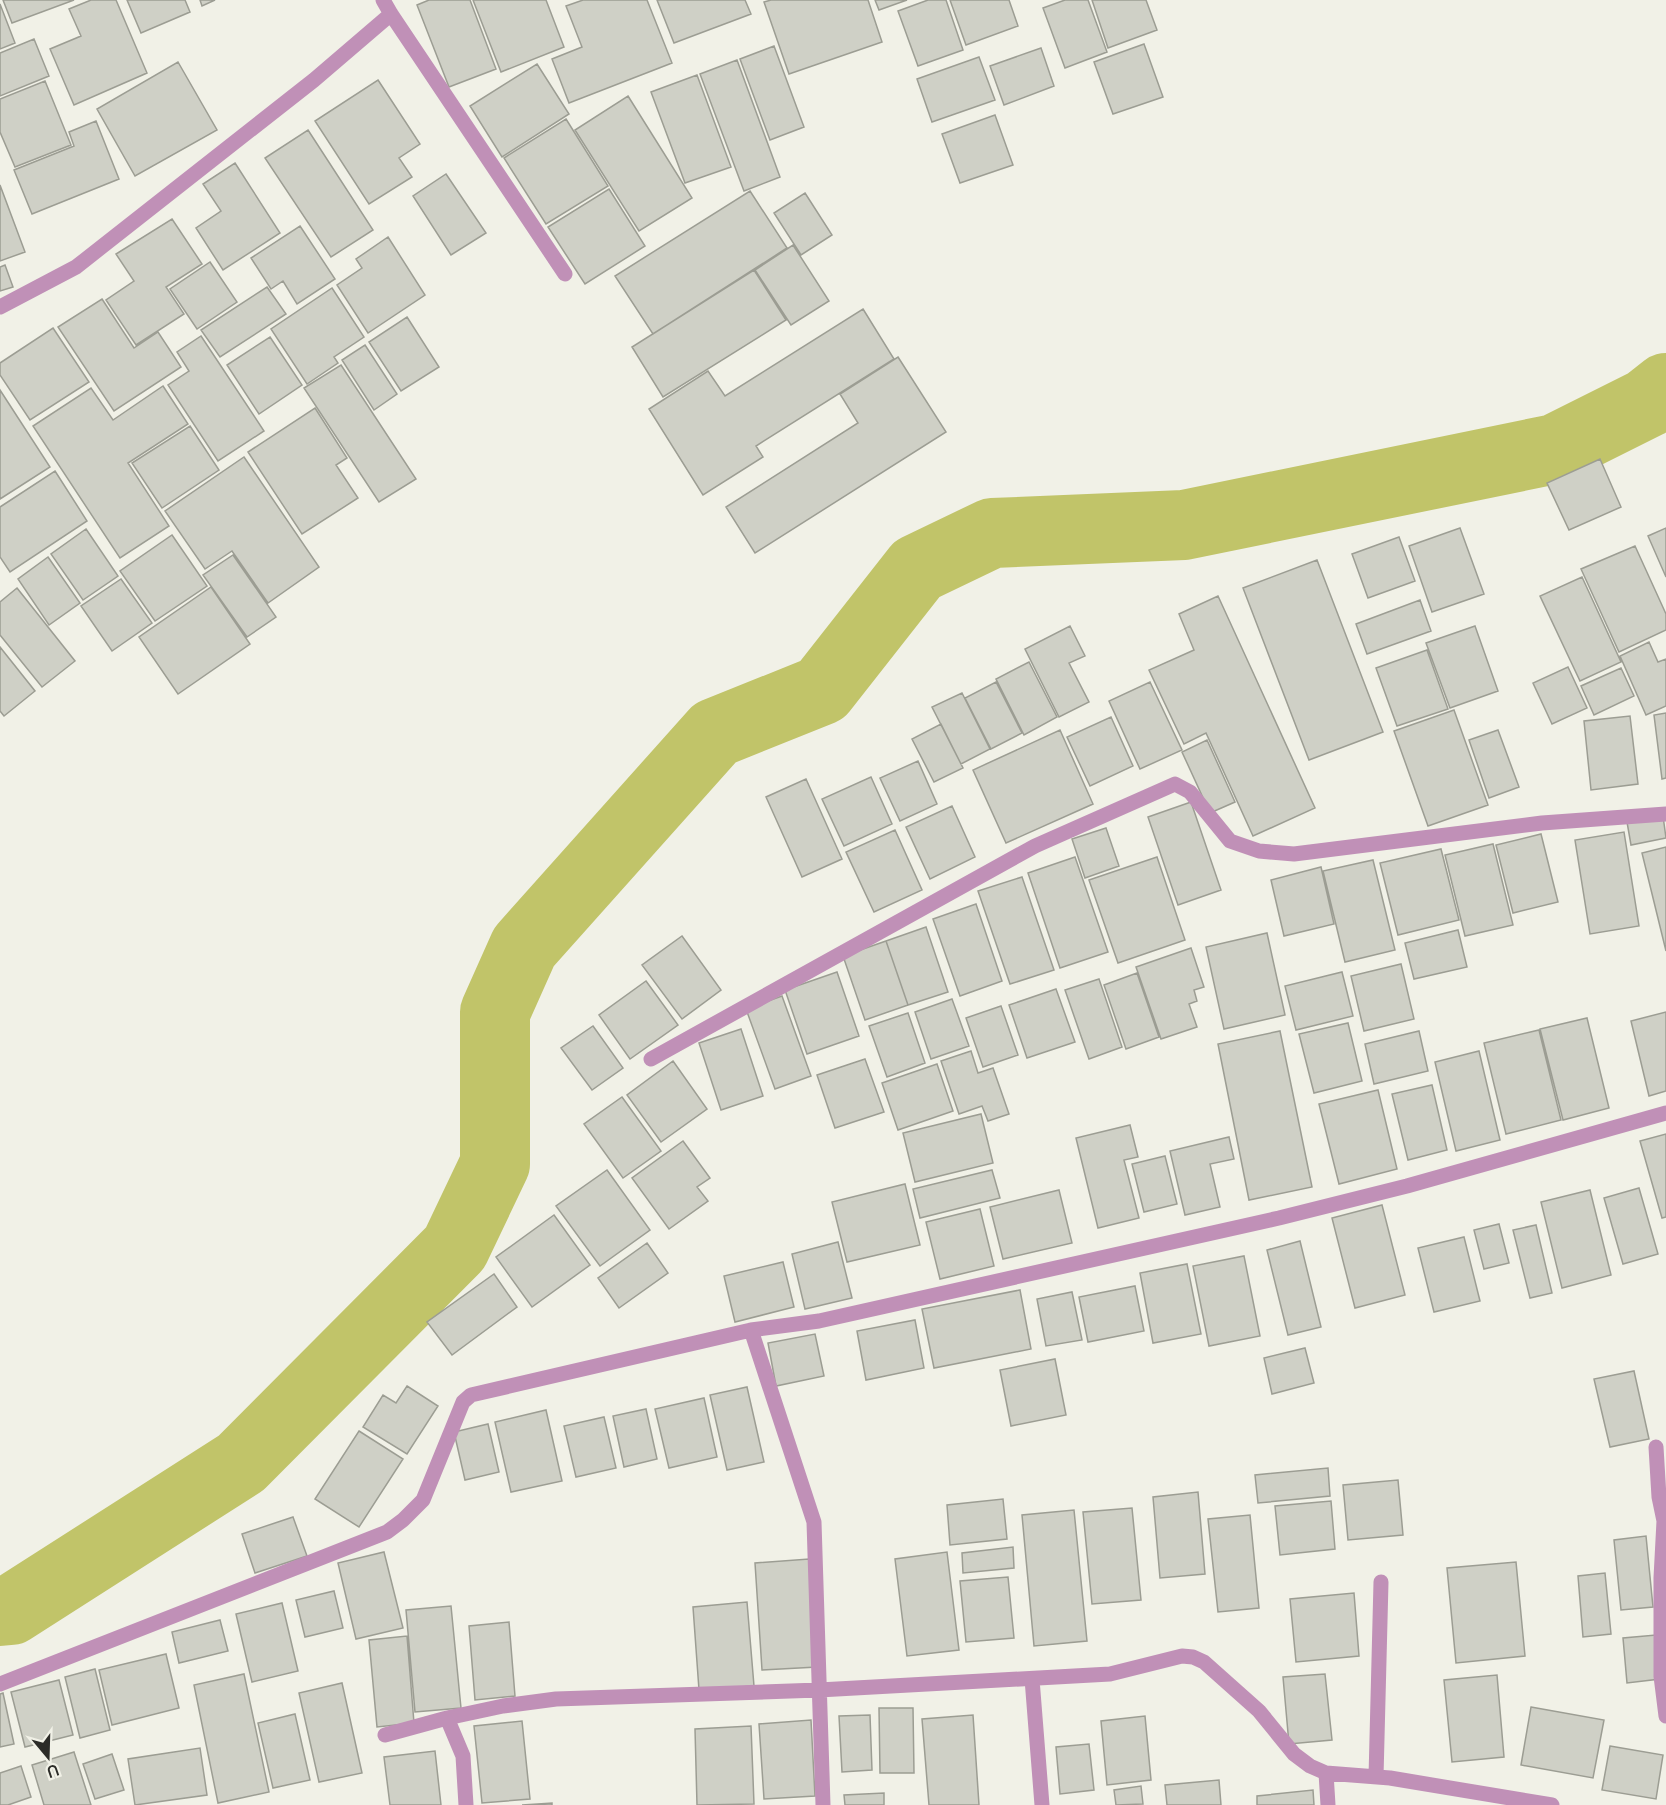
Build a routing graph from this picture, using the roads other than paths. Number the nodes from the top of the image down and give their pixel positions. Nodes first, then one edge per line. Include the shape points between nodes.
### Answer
1 (383, 0) edge
2 (391, 14) junction
3 (565, 274) dead end
4 (0, 307) edge
5 (1666, 814) edge
6 (651, 1059) dead end
7 (1666, 1113) edge
8 (752, 1330) junction
9 (1656, 1447) dead end
10 (1381, 1582) dead end
11 (1032, 1679) junction
12 (0, 1684) edge
13 (819, 1690) junction
14 (1666, 1716) edge
15 (447, 1718) junction
16 (385, 1735) dead end
17 (1326, 1773) junction
18 (1376, 1777) junction
19 (466, 1805) edge
20 (823, 1805) edge
21 (1042, 1805) edge
22 (1328, 1805) edge
23 (1552, 1805) edge

1 - 2 street
2 - 3 street
2 - 4 street via 314,80 76,267
5 - 6 street via 1542,823 1294,854 1258,851 1230,841 1190,792 1175,784 1035,846
7 - 8 street via 1279,1218 809,1323
8 - 12 street via 471,1395 463,1402 423,1500 387,1532
8 - 13 street via 814,1522
9 - 14 street via 1664,1521 1661,1676
10 - 18 street
11 - 13 street
11 - 17 street via 1110,1674 1182,1656 1193,1657 1204,1662 1259,1711 1294,1754
11 - 21 street
13 - 15 street via 556,1699
13 - 20 street
15 - 16 street
15 - 19 street via 463,1756
17 - 18 street
17 - 22 street
18 - 23 street

